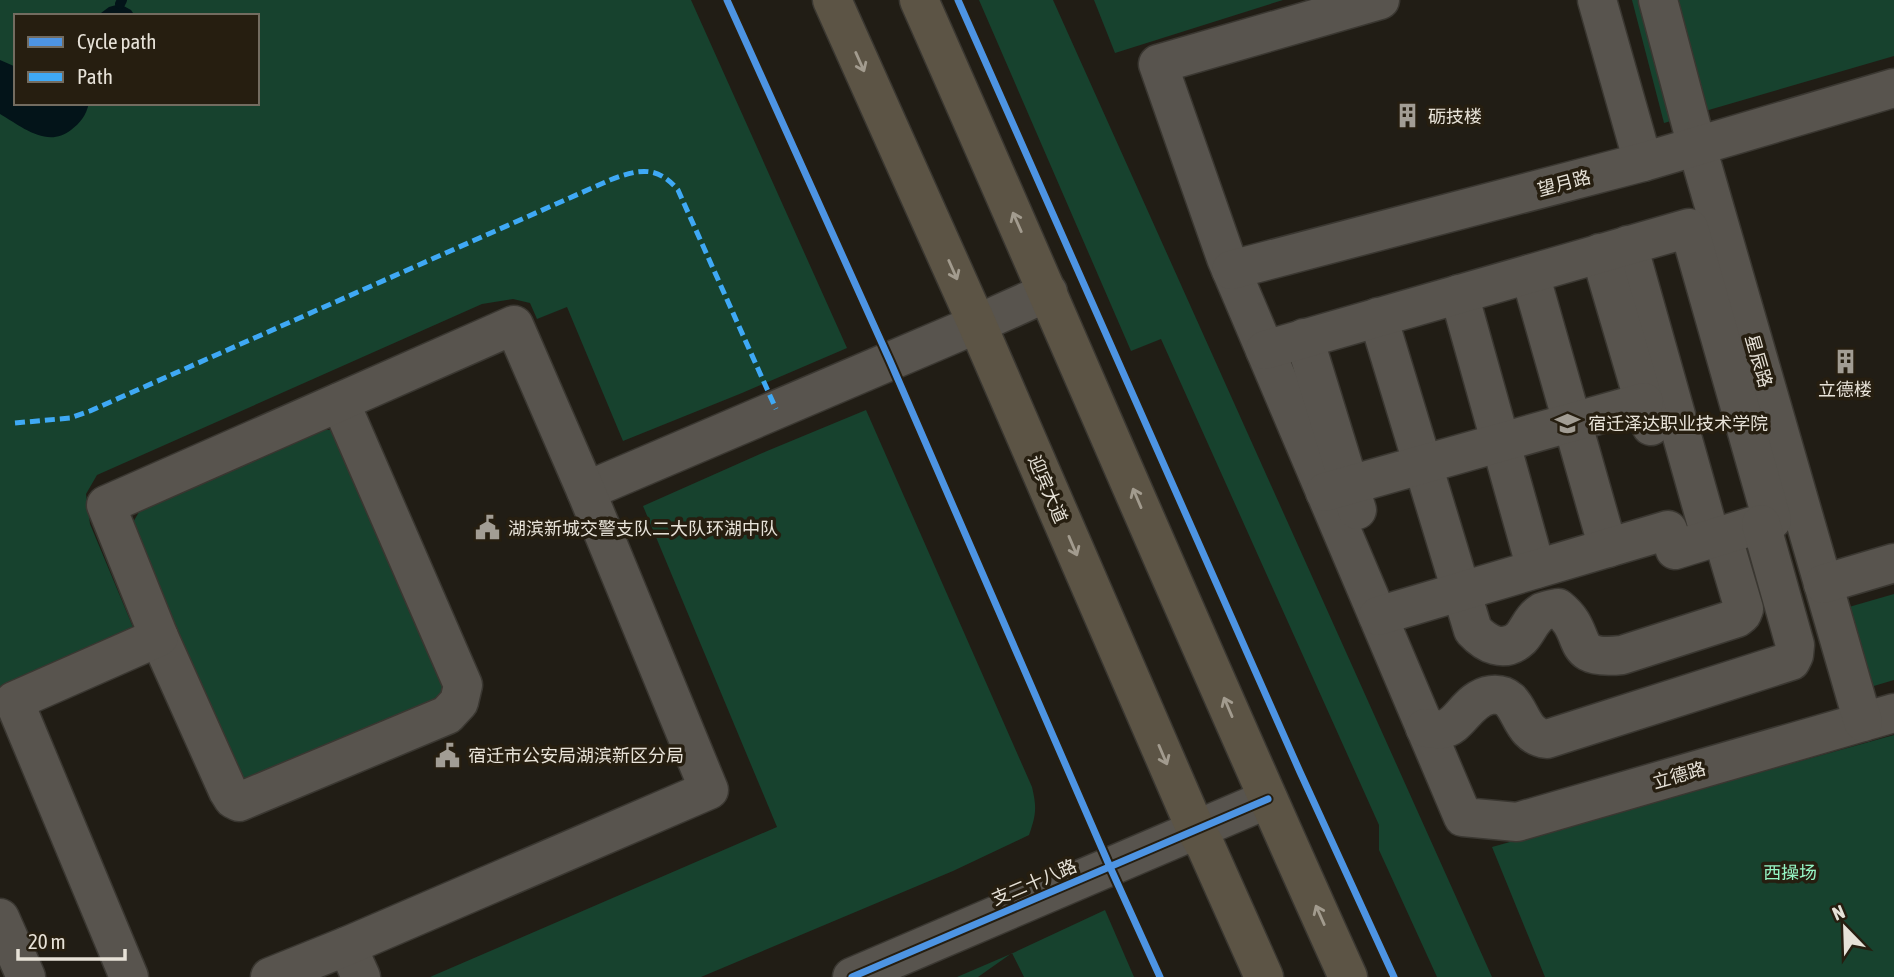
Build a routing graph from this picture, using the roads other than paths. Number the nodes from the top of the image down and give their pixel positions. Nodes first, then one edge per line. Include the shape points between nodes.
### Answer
1 (832, 0) edge
2 (919, 0) edge
3 (1380, 0) edge
4 (1597, 0) edge
5 (1658, 0) edge
6 (1894, 88) edge
7 (1697, 147) junction
8 (1643, 163) junction
9 (1637, 243) junction
10 (1231, 270) junction
11 (1530, 274) junction
12 (1048, 292) junction
13 (1459, 294) junction
14 (1378, 317) junction
15 (976, 324) junction
16 (1304, 338) junction
17 (1265, 350) junction
18 (340, 402) junction
19 (1644, 402) junction
20 (1572, 422) junction
21 (1501, 442) junction
22 (1422, 464) junction
23 (1337, 488) junction
24 (586, 491) junction
25 (1668, 530) junction
26 (1736, 531) junction
27 (1608, 548) junction
28 (1894, 563) edge
29 (1536, 569) junction
30 (1823, 584) junction
31 (1461, 591) junction
32 (1383, 614) junction
33 (1706, 628) junction
34 (159, 636) junction
35 (1723, 682) junction
36 (1879, 717) edge
37 (1425, 728) junction
38 (1268, 799) junction
39 (1196, 830) junction
40 (0, 918) edge
41 (354, 961) edge
42 (26, 977) edge
43 (129, 977) edge
44 (270, 977) edge
45 (852, 977) edge
46 (1264, 977) edge
47 (1348, 977) edge

1 -> 15 highway, 迎宾大道
12 -> 2 highway
3 - 10 street via 1158,64
4 - 8 street
5 - 7 street, 星辰路
6 - 7 street, 望月路
7 - 8 street, 望月路
7 - 30 street, 星辰路
8 - 10 street, 望月路
9 - 11 street
9 - 19 street
9 - 26 street
9 - 26 street via 1689,228 1772,520
10 - 17 street
11 - 13 street
11 - 20 street
12 - 15 street
38 -> 12 highway
13 - 14 street
13 - 21 street
14 - 16 street
14 - 22 street
15 - 24 street
15 -> 39 highway, 迎宾大道
16 - 17 street
16 - 23 street
17 - 23 street
18 - 24 street via 514,325
18 - 34 street via 106,505
18 - 34 street via 463,685 459,702 447,715 239,802 228,791
19 - 20 street
19 - 25 street via 1678,516
20 - 21 street
20 - 27 street
21 - 22 street
21 - 29 street
22 - 23 street
22 - 31 street
23 - 32 street
24 - 41 street via 709,790
25 - 26 street via 1675,550
25 - 27 street
26 - 33 street via 1744,609 1737,618
26 - 35 street via 1795,645 1791,661
27 - 29 street
28 - 30 street
29 - 31 street
30 - 36 street, 星辰路
31 - 32 street
31 - 33 street via 1473,630 1492,646 1506,646 1520,638 1544,611 1558,607 1574,624 1584,650 1607,657
32 - 37 street
33 - 35 street
34 - 43 street via 14,701
35 - 37 street via 1547,739 1527,730 1511,700 1503,696 1489,695 1444,730
36 - 37 street, 立德路 via 1517,822 1463,817
38 - 39 street, 支二十八路
47 -> 38 highway
39 - 45 street, 支二十八路
39 - 46 highway, 迎宾大道
40 - 42 street
41 - 44 street

